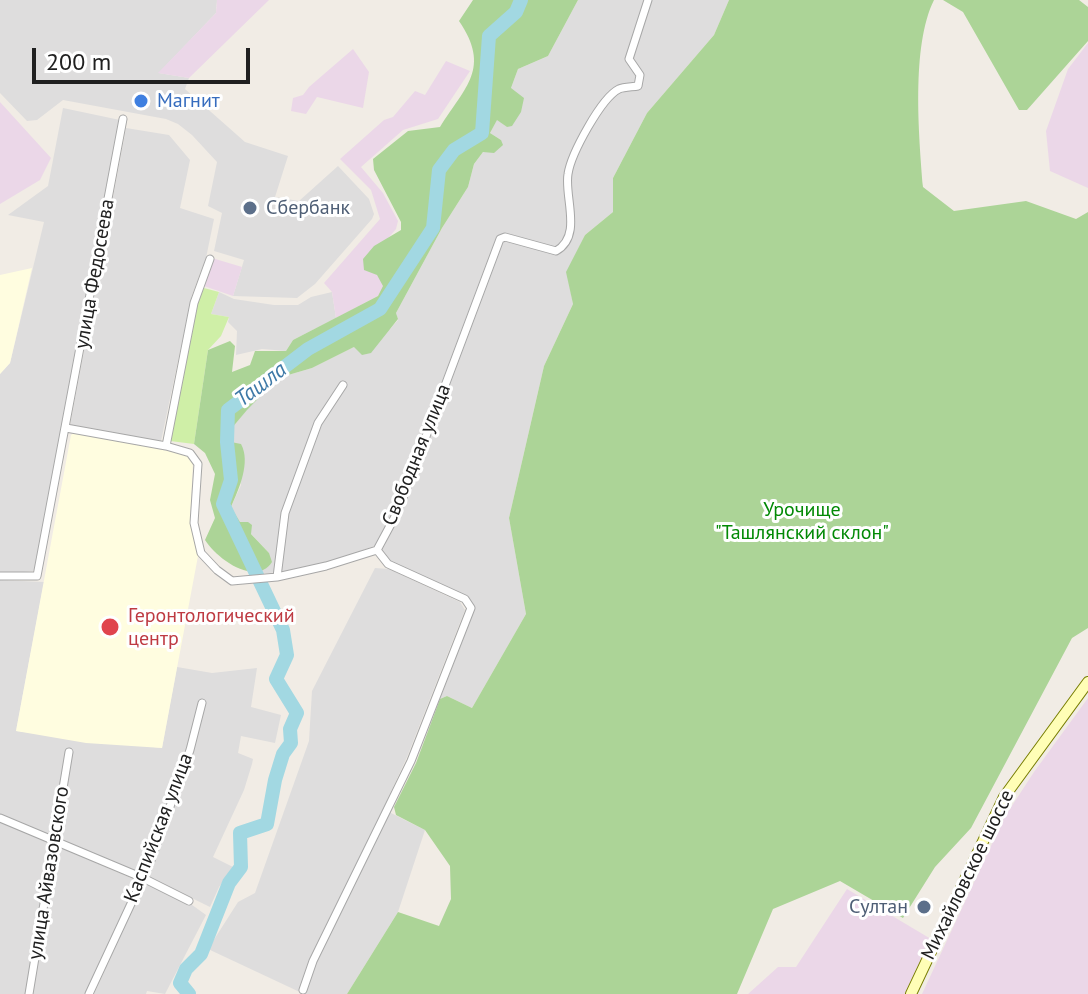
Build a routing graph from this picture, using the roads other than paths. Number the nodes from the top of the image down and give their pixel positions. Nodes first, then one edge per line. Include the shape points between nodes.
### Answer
1 (648, 0) edge
2 (123, 119) dead end
3 (210, 259) dead end
4 (343, 385) dead end
5 (66, 428) junction
6 (166, 446) junction
7 (377, 550) junction
8 (0, 576) edge
9 (277, 577) junction
10 (1088, 682) edge
11 (202, 703) dead end
12 (69, 752) dead end
13 (0, 818) edge
14 (53, 839) junction
15 (143, 878) junction
16 (189, 901) dead end
17 (303, 990) dead end
18 (29, 994) edge
19 (89, 994) edge
20 (911, 994) edge

1 - 7 street, Свободная улица via 629,59 640,75 638,86 620,89 604,101 574,156 568,176 572,222 564,246 556,251 500,239 398,511
2 - 5 street, улица Федосеева
3 - 6 street via 194,303
4 - 9 street via 318,423 285,513
5 - 6 street
5 - 8 street, улица Федосеева via 37,576
6 - 9 street via 190,453 198,464 194,523 201,553 232,581
7 - 9 street
7 - 17 street, Свободная улица via 388,564 465,599 471,608 411,761
10 - 20 main road, Михайловское шоссе via 1004,797
11 - 15 street, Каспийская улица
12 - 14 street, улица Айвазовского
13 - 14 street
14 - 15 street
14 - 18 street, улица Айвазовского
15 - 16 street
15 - 19 street, Каспийская улица

